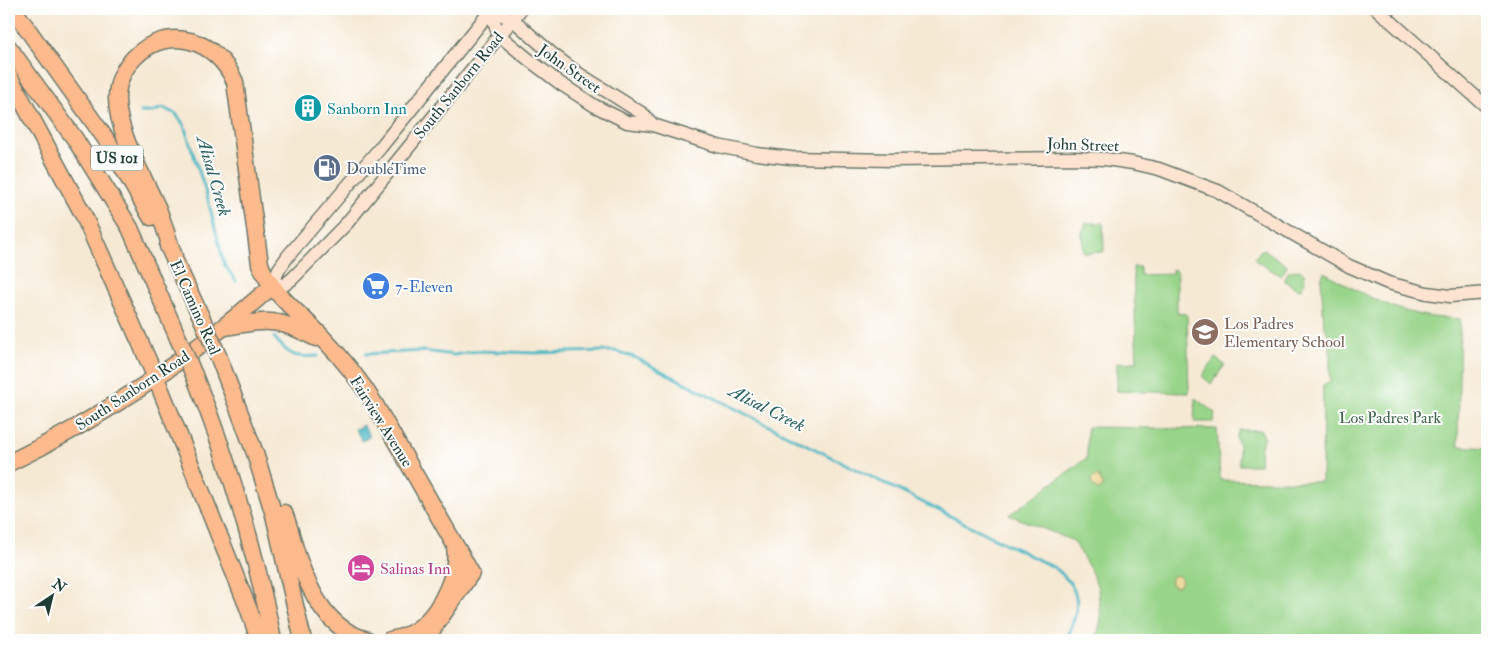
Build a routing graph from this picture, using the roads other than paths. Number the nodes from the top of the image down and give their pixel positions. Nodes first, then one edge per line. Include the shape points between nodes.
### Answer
1 (14, 9) edge
2 (521, 9) edge
3 (1378, 9) edge
4 (490, 10) edge
5 (512, 19) junction
6 (499, 35) junction
7 (9, 48) edge
8 (9, 76) edge
9 (1487, 107) edge
10 (653, 125) junction
11 (174, 256) junction
12 (271, 287) junction
13 (1487, 293) edge
14 (225, 326) junction
15 (329, 344) junction
16 (156, 378) junction
17 (255, 454) junction
18 (9, 462) edge
19 (454, 542) junction
20 (259, 640) edge
21 (273, 640) edge
22 (303, 640) edge
23 (368, 640) edge
24 (390, 640) edge
25 (425, 640) edge

1 - 11 highway, El Camino Real / US 101 via 108,142
2 - 5 main road, South Sanborn Road
3 - 9 main road
4 - 5 main road, John Street
4 - 6 main road, John Street
4 - 12 main road, South Sanborn Road via 368,163 288,256
5 - 6 main road, South Sanborn Road
5 - 10 main road, John Street via 576,72 644,114
6 - 10 main road, John Street via 561,84 595,106 627,122
6 - 12 main road, South Sanborn Road via 347,222 292,279 284,285
7 - 21 highway, El Camino Real / US 101, bridge via 75,139 130,228 228,462 262,583
8 - 16 highway via 83,214
10 - 13 main road, John Street via 718,146 791,158 1073,158 1133,163 1218,191 1349,266 1388,283 1450,296
11 - 12 highway, Fairview Avenue via 159,212 122,127 117,98 122,73 138,53 158,42 181,39 214,52 235,82 260,264
11 - 17 highway, El Camino Real / US 101, bridge via 219,358
12 - 14 highway, South Sanborn Road
12 - 15 highway, Fairview Avenue
14 - 15 highway via 278,322
14 - 16 highway, South Sanborn Road
15 - 19 highway, Fairview Avenue via 374,403
16 - 18 highway, South Sanborn Road via 73,429
16 - 20 highway
17 - 22 highway, El Camino Real / US 101 via 274,515
17 - 23 highway via 285,517 298,557 316,596 339,627
19 - 24 highway via 456,567 438,605 418,629
19 - 25 highway, Fairview Avenue via 471,573

